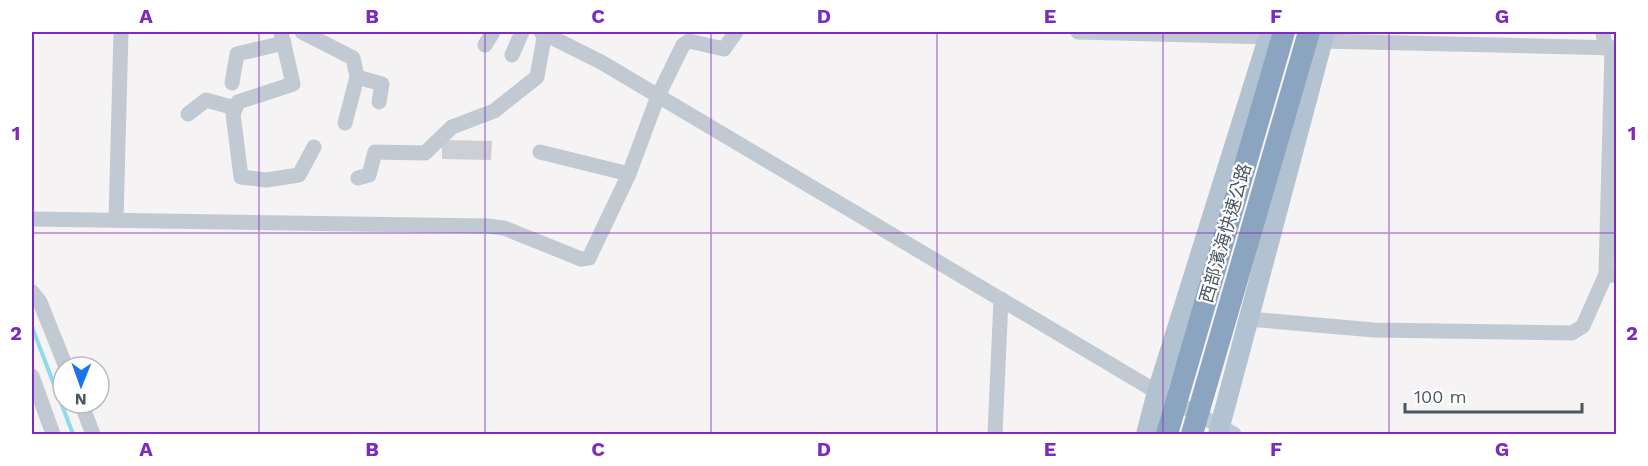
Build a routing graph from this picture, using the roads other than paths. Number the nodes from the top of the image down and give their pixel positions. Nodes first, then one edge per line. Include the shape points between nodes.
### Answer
1 (121, 32) edge
2 (302, 32) edge
3 (493, 32) edge
4 (522, 32) edge
5 (543, 32) edge
6 (736, 32) edge
7 (1078, 32) edge
8 (1603, 32) edge
9 (1275, 33) edge
10 (1316, 34) edge
11 (283, 37) edge
12 (485, 45) dead end
13 (1611, 48) edge
14 (512, 55) dead end
15 (1262, 60) junction
16 (1314, 69) junction
17 (357, 77) junction
18 (232, 83) dead end
19 (658, 96) junction
20 (379, 102) dead end
21 (236, 108) junction
22 (188, 114) dead end
23 (345, 123) dead end
24 (314, 147) dead end
25 (540, 152) dead end
26 (629, 174) junction
27 (358, 178) dead end
28 (32, 219) edge
29 (116, 220) junction
30 (1611, 275) edge
31 (32, 292) edge
32 (1001, 299) junction
33 (1249, 319) junction
34 (61, 355) edge
35 (32, 376) edge
36 (1163, 395) junction
37 (86, 415) edge
38 (1211, 431) edge
39 (53, 435) edge
40 (93, 435) edge
41 (995, 435) edge
42 (1146, 435) edge
43 (1154, 435) edge
44 (1160, 435) edge
45 (1167, 435) edge

1 - 29 street
2 - 17 street via 353,58
3 - 12 street
4 - 14 street
5 - 19 street
5 - 27 street via 537,77 494,111 452,127 425,153 375,152 369,175
6 - 19 street via 724,49 689,41 683,45
7 - 9 street
8 - 13 street
9 - 15 main road
9 - 36 main road
9 - 45 highway, 西部濱海快速公路
10 - 13 street
10 - 16 main road
10 - 38 highway, 西部濱海快速公路
11 - 18 street via 237,54
11 - 21 street via 293,84 238,102
13 - 30 street
15 - 36 main road
15 - 43 highway
16 - 33 main road
16 - 38 highway
17 - 20 street via 382,84
17 - 23 street
19 - 26 street
19 - 32 street
21 - 22 street via 206,100
21 - 24 street via 233,114 241,177 266,180 299,175
25 - 26 street
26 - 29 street via 589,258 581,259 504,228 487,226
28 - 29 street
30 - 33 street via 1583,326 1572,333 1374,330
31 - 34 street via 40,302
32 - 36 street
32 - 41 street
33 - 38 main road
35 - 39 street
36 - 38 street
36 - 42 main road
36 - 44 main road
37 - 40 street

